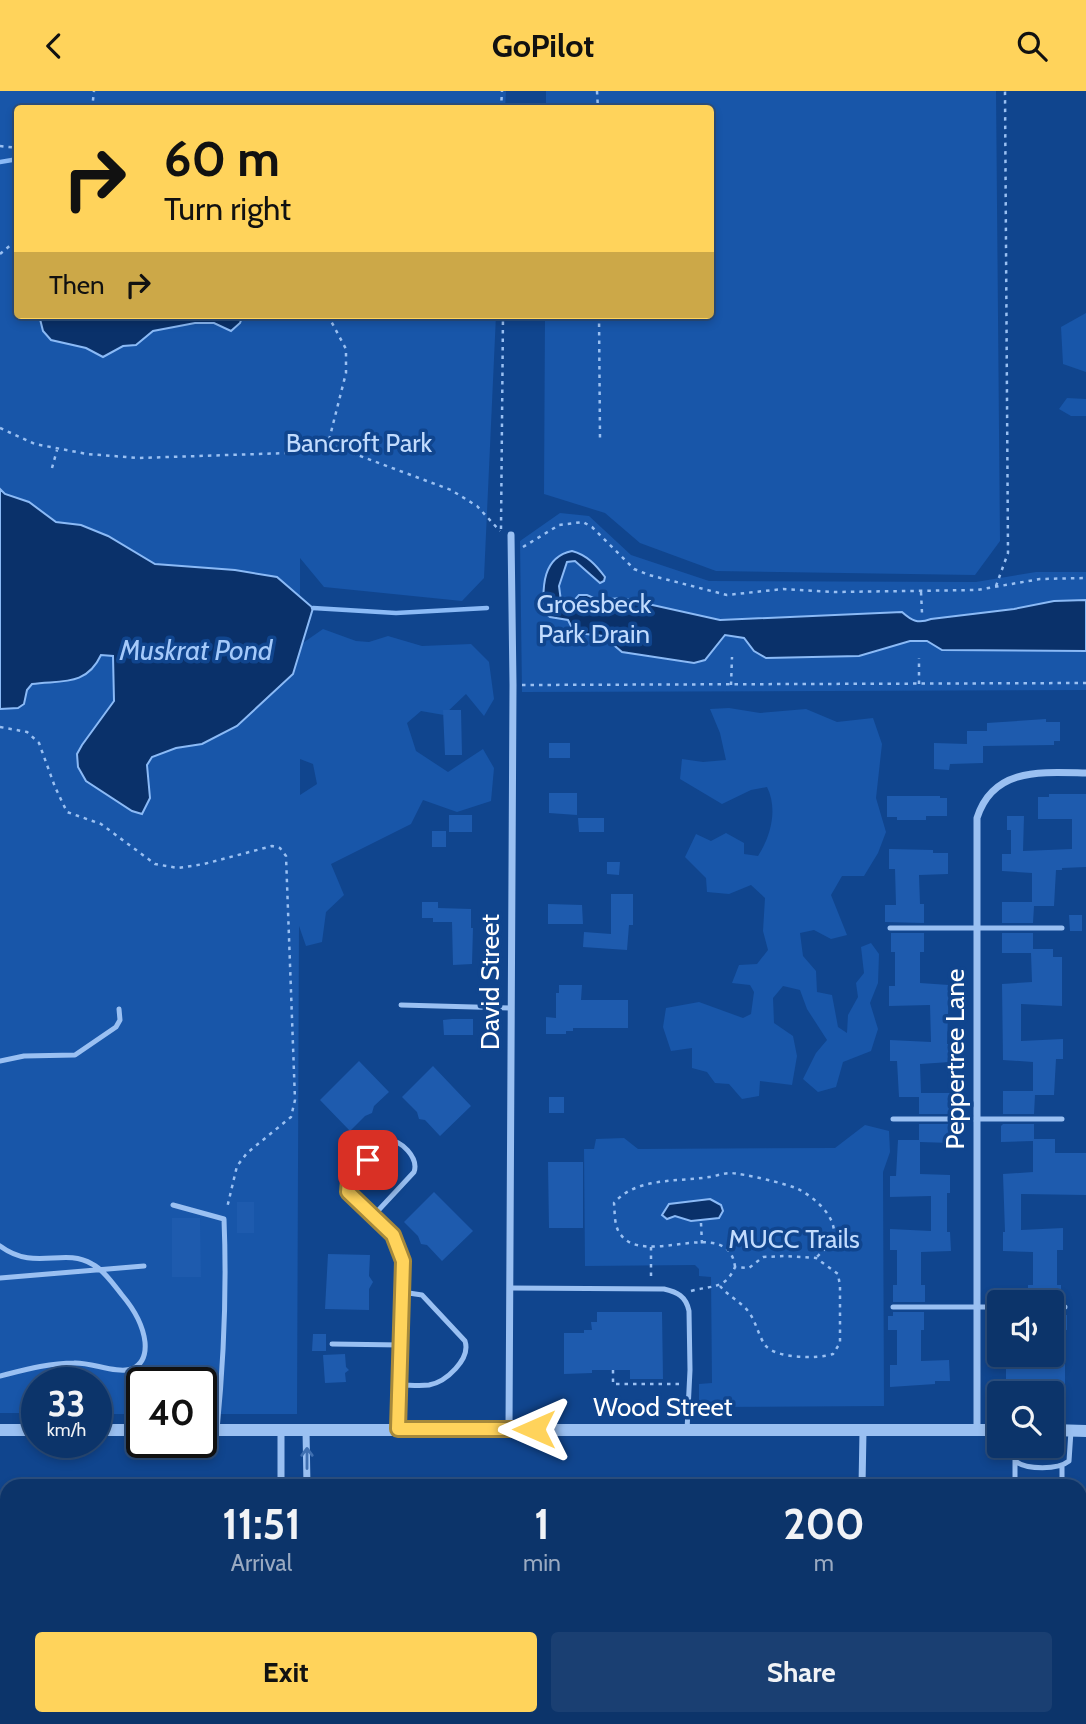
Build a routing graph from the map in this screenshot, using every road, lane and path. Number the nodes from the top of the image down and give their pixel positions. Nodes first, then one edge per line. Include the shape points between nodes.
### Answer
1 (1005, 91) edge
2 (14, 242) edge
3 (0, 254) edge
4 (329, 319) edge
5 (503, 319) edge
6 (599, 319) edge
7 (0, 428) edge
8 (600, 437) dead end
9 (328, 444) junction
10 (57, 450) junction
11 (52, 468) dead end
12 (487, 519) dead end
13 (501, 533) dead end
14 (511, 535) dead end
15 (513, 554) junction
16 (1086, 578) edge
17 (996, 586) junction
18 (921, 592) junction
19 (922, 613) dead end
20 (732, 657) dead end
21 (919, 658) dead end
22 (1086, 683) edge
23 (919, 684) junction
24 (513, 685) junction
25 (732, 685) junction
26 (0, 727) edge
27 (1086, 773) edge
28 (890, 928) dead end
29 (976, 928) junction
30 (1062, 928) dead end
31 (401, 1005) dead end
32 (511, 1008) junction
33 (118, 1009) dead end
34 (0, 1061) edge
35 (893, 1119) dead end
36 (976, 1119) junction
37 (1062, 1119) dead end
38 (173, 1205) dead end
39 (373, 1215) junction
40 (224, 1219) junction
41 (701, 1223) dead end
42 (702, 1244) junction
43 (0, 1246) edge
44 (652, 1247) junction
45 (816, 1258) junction
46 (145, 1266) dead end
47 (735, 1267) junction
48 (100, 1270) junction
49 (0, 1278) edge
50 (720, 1286) junction
51 (510, 1288) junction
52 (652, 1289) junction
53 (402, 1292) junction
54 (680, 1294) junction
55 (893, 1307) dead end
56 (977, 1308) junction
57 (987, 1308) edge
58 (332, 1344) dead end
59 (401, 1345) junction
60 (613, 1370) dead end
61 (0, 1376) edge
62 (689, 1384) junction
63 (400, 1385) junction
64 (217, 1421) edge
65 (398, 1429) junction
66 (509, 1429) junction
67 (0, 1430) edge
68 (21, 1430) edge
69 (217, 1430) edge
70 (306, 1430) junction
71 (687, 1430) junction
72 (977, 1430) junction
73 (987, 1430) edge
74 (281, 1431) junction
75 (863, 1431) junction
76 (1064, 1431) edge
77 (1071, 1431) junction
78 (1086, 1431) edge
79 (1015, 1461) joint
80 (1062, 1467) junction
81 (281, 1479) edge
82 (307, 1479) edge
83 (862, 1479) edge
84 (1015, 1479) edge
85 (1062, 1479) edge

1 - 17 path via 1008,553
2 - 3 path
4 - 9 path via 346,349 346,373
5 - 13 path
6 - 8 path
7 - 10 path
9 - 10 path via 317,452 139,458
9 - 12 path via 451,490 477,506
10 - 11 path
14 - 15 street, David Street
15 - 18 path via 559,525 583,522 634,569 727,595 783,589
15 - 24 street, David Street
16 - 17 path
17 - 18 path
18 - 19 path
20 - 25 path
21 - 23 path
22 - 23 path
23 - 25 path
24 - 25 path
24 - 32 street, David Street
26 - 40 path via 27,732 39,743 67,811 100,824 155,865 204,865 272,846 286,856 295,1100 291,1117 237,1166
27 - 29 street, Peppertree Lane via 1030,773 1004,781 982,802 976,837
28 - 29 lane
29 - 30 lane
29 - 36 street, Peppertree Lane
31 - 32 lane
32 - 51 street, David Street
33 - 34 lane via 120,1020 114,1029 75,1055
35 - 36 lane
36 - 37 lane
36 - 56 street, Peppertree Lane
38 - 40 lane
39 - 39 lane via 348,1192 347,1185 387,1140 397,1141 415,1159 414,1172
39 - 53 lane via 400,1249
40 - 64 lane via 227,1285
41 - 42 path
42 - 44 path
42 - 47 path via 720,1243 729,1249
43 - 48 lane via 27,1259 76,1259
44 - 45 path via 631,1244 620,1235 614,1203 624,1192 669,1180 730,1173 797,1188 830,1216 832,1240
44 - 52 path
45 - 47 path via 763,1257 749,1268
45 - 50 path via 838,1274 840,1286 840,1343 833,1354 820,1358 771,1350 749,1313
46 - 48 lane
47 - 50 path
48 - 49 lane
48 - 61 lane via 128,1302 141,1326 145,1353 139,1363 122,1371 89,1363 53,1364
50 - 54 path
51 - 52 lane
51 - 66 street, David Street
52 - 54 lane
53 - 59 lane
53 - 63 lane via 422,1295 467,1347 462,1361 439,1381
54 - 62 lane via 690,1311
55 - 56 lane
56 - 57 lane
56 - 72 street, Peppertree Lane
58 - 59 lane
59 - 63 lane
60 - 62 path via 613,1384
62 - 71 lane
63 - 65 lane
65 - 66 street, Wood Street
65 - 70 street, Wood Street
66 - 71 street, Wood Street
67 - 68 street
69 - 74 street, Wood Street
70 - 74 street, Wood Street
82 -> 70 street
71 - 75 street, Wood Street
72 - 73 street, Wood Street
72 - 75 street, Wood Street
74 - 81 street
75 - 83 street
76 - 77 street
77 - 78 street
77 - 80 lane via 1069,1461
79 - 80 lane via 1022,1466
79 - 84 lane
80 - 85 lane

